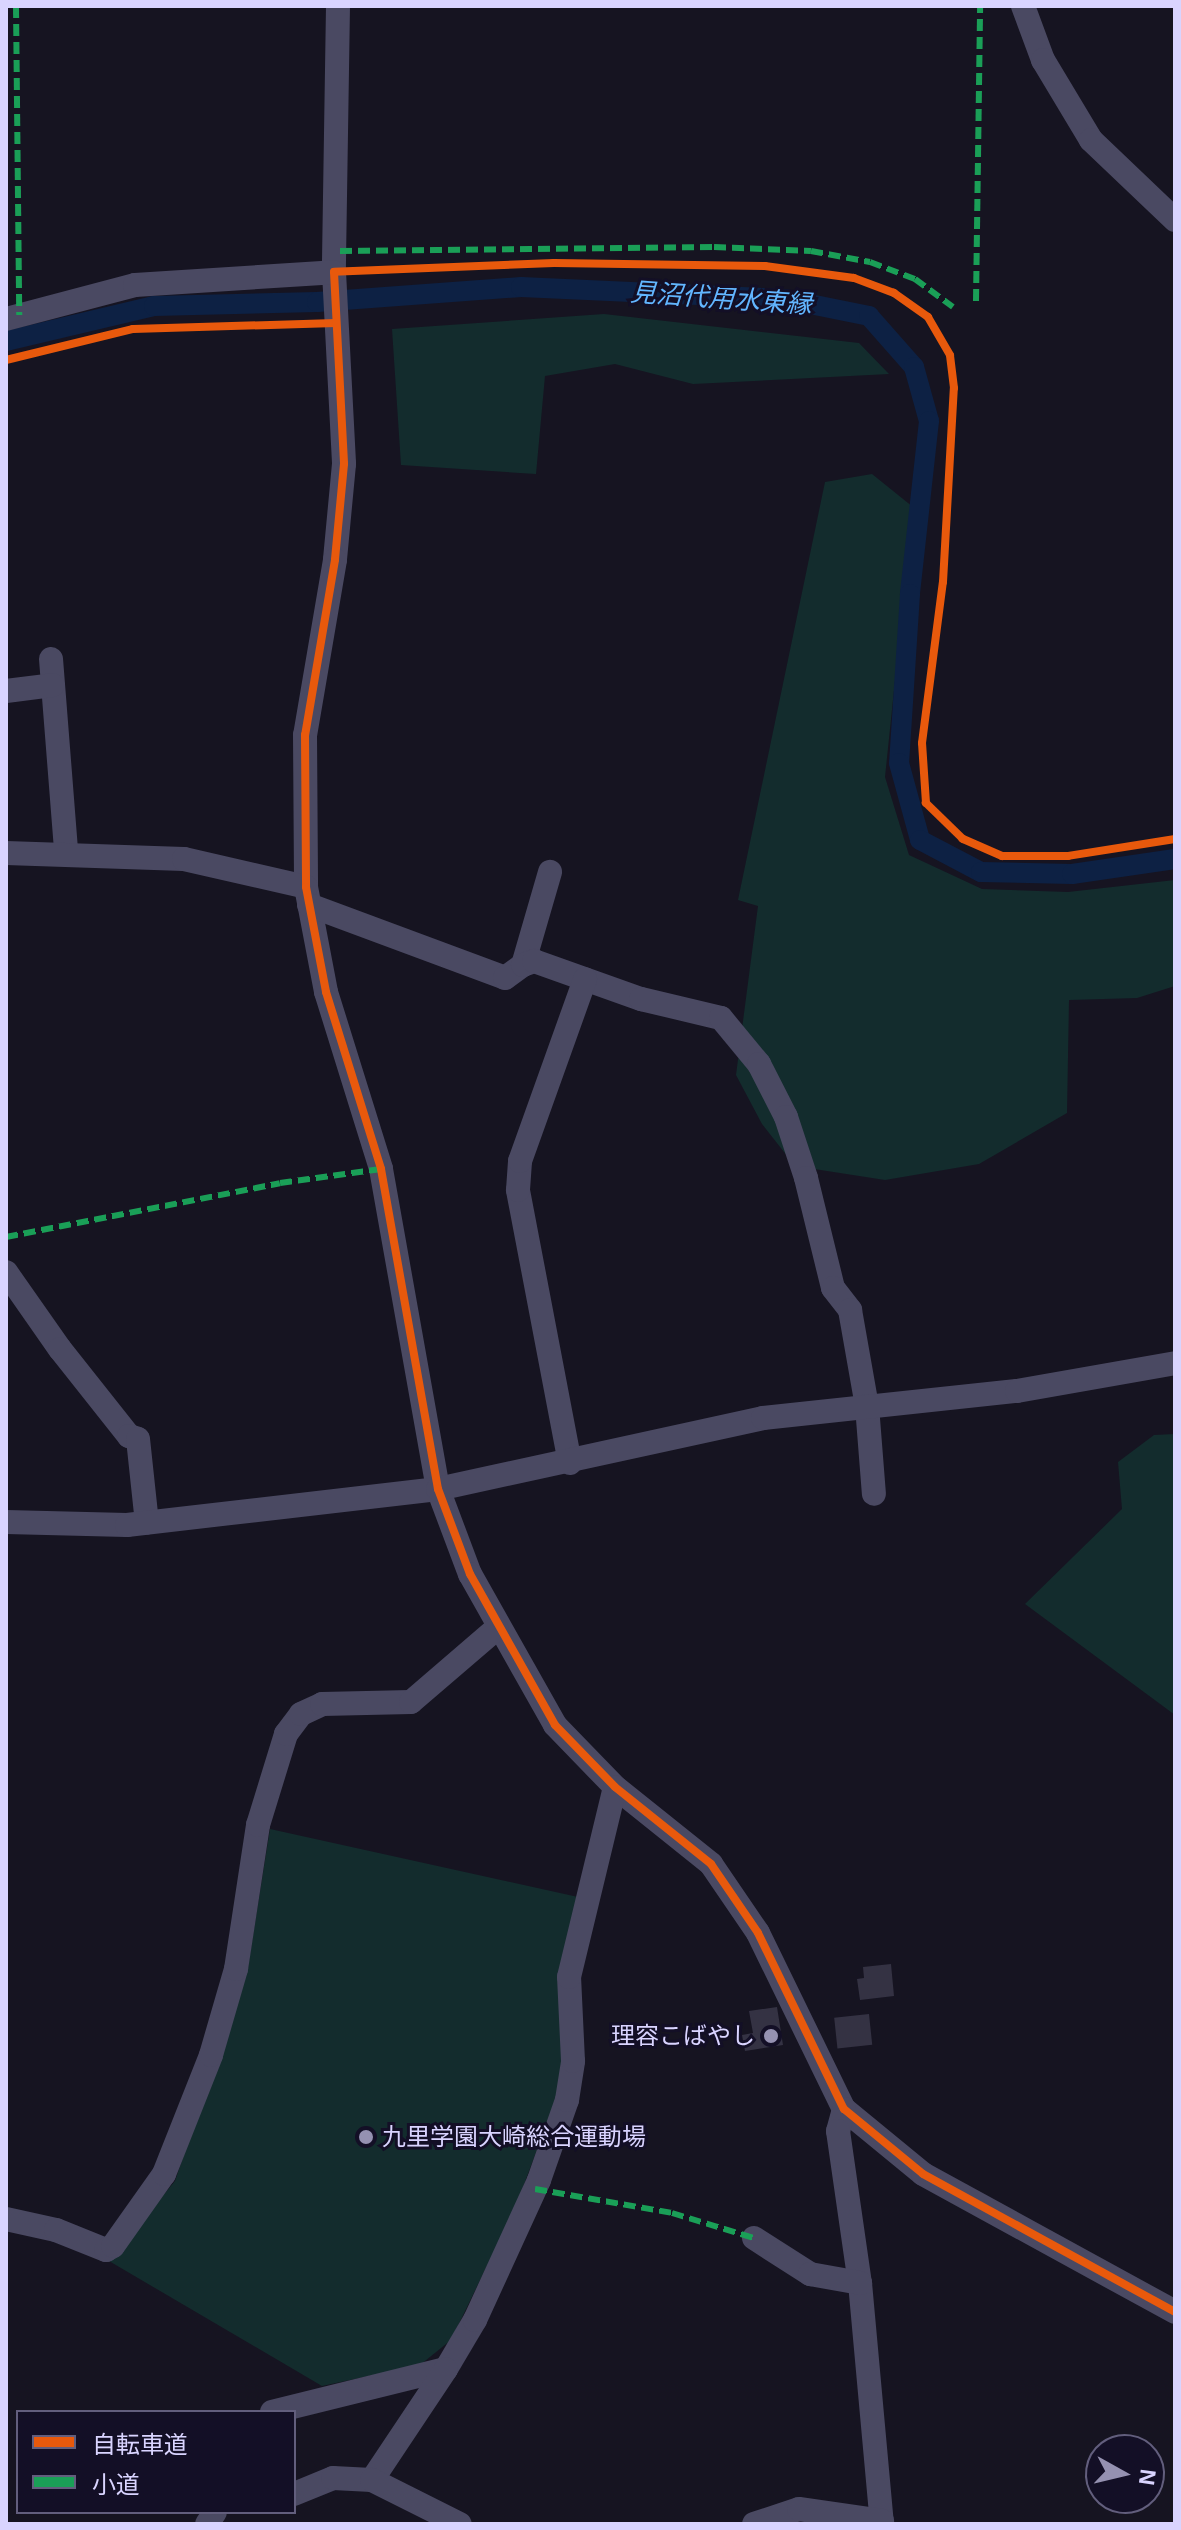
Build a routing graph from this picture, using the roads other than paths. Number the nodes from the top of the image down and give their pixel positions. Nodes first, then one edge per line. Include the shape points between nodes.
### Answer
1 (338, 6) edge
2 (1023, 6) edge
3 (1175, 220) edge
4 (334, 278) junction
5 (6, 319) edge
6 (51, 659) dead end
7 (53, 685) junction
8 (6, 691) edge
9 (66, 851) junction
10 (6, 853) edge
11 (550, 872) dead end
12 (308, 896) junction
13 (523, 965) junction
14 (585, 979) junction
15 (6, 1272) edge
16 (1175, 1363) edge
17 (867, 1406) junction
18 (570, 1463) junction
19 (438, 1489) junction
20 (874, 1494) dead end
21 (6, 1522) edge
22 (147, 1523) junction
23 (497, 1628) junction
24 (615, 1787) junction
25 (844, 2109) junction
26 (6, 2219) edge
27 (754, 2238) dead end
28 (860, 2283) junction
29 (1175, 2312) edge
30 (446, 2369) junction
31 (280, 2410) edge
32 (372, 2480) junction
33 (296, 2493) edge
34 (882, 2522) edge
35 (460, 2524) edge
36 (754, 2524) edge

1 - 4 street
2 - 3 street via 1043,60 1091,140
4 - 5 street via 135,285
4 - 12 street via 344,464 335,560 305,735
6 - 7 street
7 - 8 street
7 - 9 street
9 - 10 street
9 - 12 street via 197,861
11 - 13 street
12 - 13 street via 505,978
12 - 19 street via 326,992 381,1169
13 - 14 street via 534,961
14 - 17 street via 721,1018 759,1064 801,1163 833,1288 850,1310
14 - 18 street via 520,1161 518,1190
15 - 22 street via 129,1436 138,1439
16 - 17 street via 1017,1391
17 - 18 street via 763,1418
17 - 20 street
18 - 19 street
19 - 22 street
19 - 23 street
21 - 22 street
23 - 24 street via 555,1725
23 - 26 street via 411,1702 322,1704 301,1714 286,1734 258,1825 236,1969 211,2055 164,2174 113,2246 106,2250 56,2230
24 - 25 street via 711,1864 758,1933
24 - 30 street via 569,1977 573,2061 567,2100 535,2189 475,2320
25 - 28 street via 838,2131
25 - 29 street via 923,2174
27 - 28 street via 810,2274
28 - 34 street
30 - 31 street
30 - 32 street
32 - 33 street via 333,2478
32 - 35 street
34 - 36 street via 799,2509

